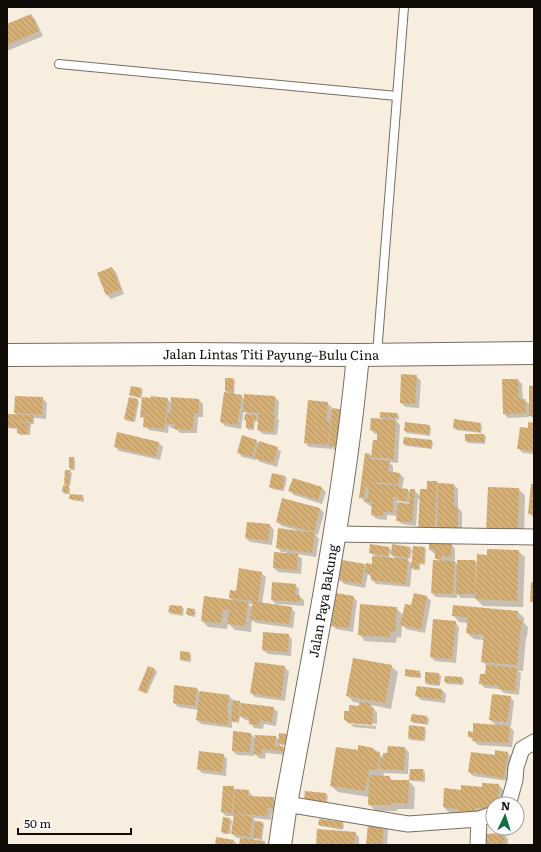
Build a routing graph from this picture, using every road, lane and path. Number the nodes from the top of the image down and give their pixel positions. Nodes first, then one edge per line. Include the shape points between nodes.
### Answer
1 (404, 7) edge
2 (59, 64) dead end
3 (397, 96) junction
4 (534, 353) edge
5 (7, 355) edge
6 (367, 355) junction
7 (335, 534) junction
8 (534, 537) edge
9 (534, 742) edge
10 (511, 796) edge
11 (286, 804) junction
12 (485, 816) edge
13 (485, 820) edge
14 (280, 845) edge
15 (478, 845) edge

1 - 3 lane
2 - 3 lane
3 - 6 lane
4 - 6 main road, Jalan Lintas Titi Payung–Bulu Cina
5 - 6 main road, Jalan Lintas Titi Payung–Bulu Cina
6 - 7 main road, Jalan Paya Bakung via 350,434
7 - 8 street via 420,539
7 - 11 main road, Jalan Paya Bakung
9 - 10 street via 522,749
11 - 12 street via 408,824
11 - 14 main road, Jalan Paya Bakung
13 - 15 street

